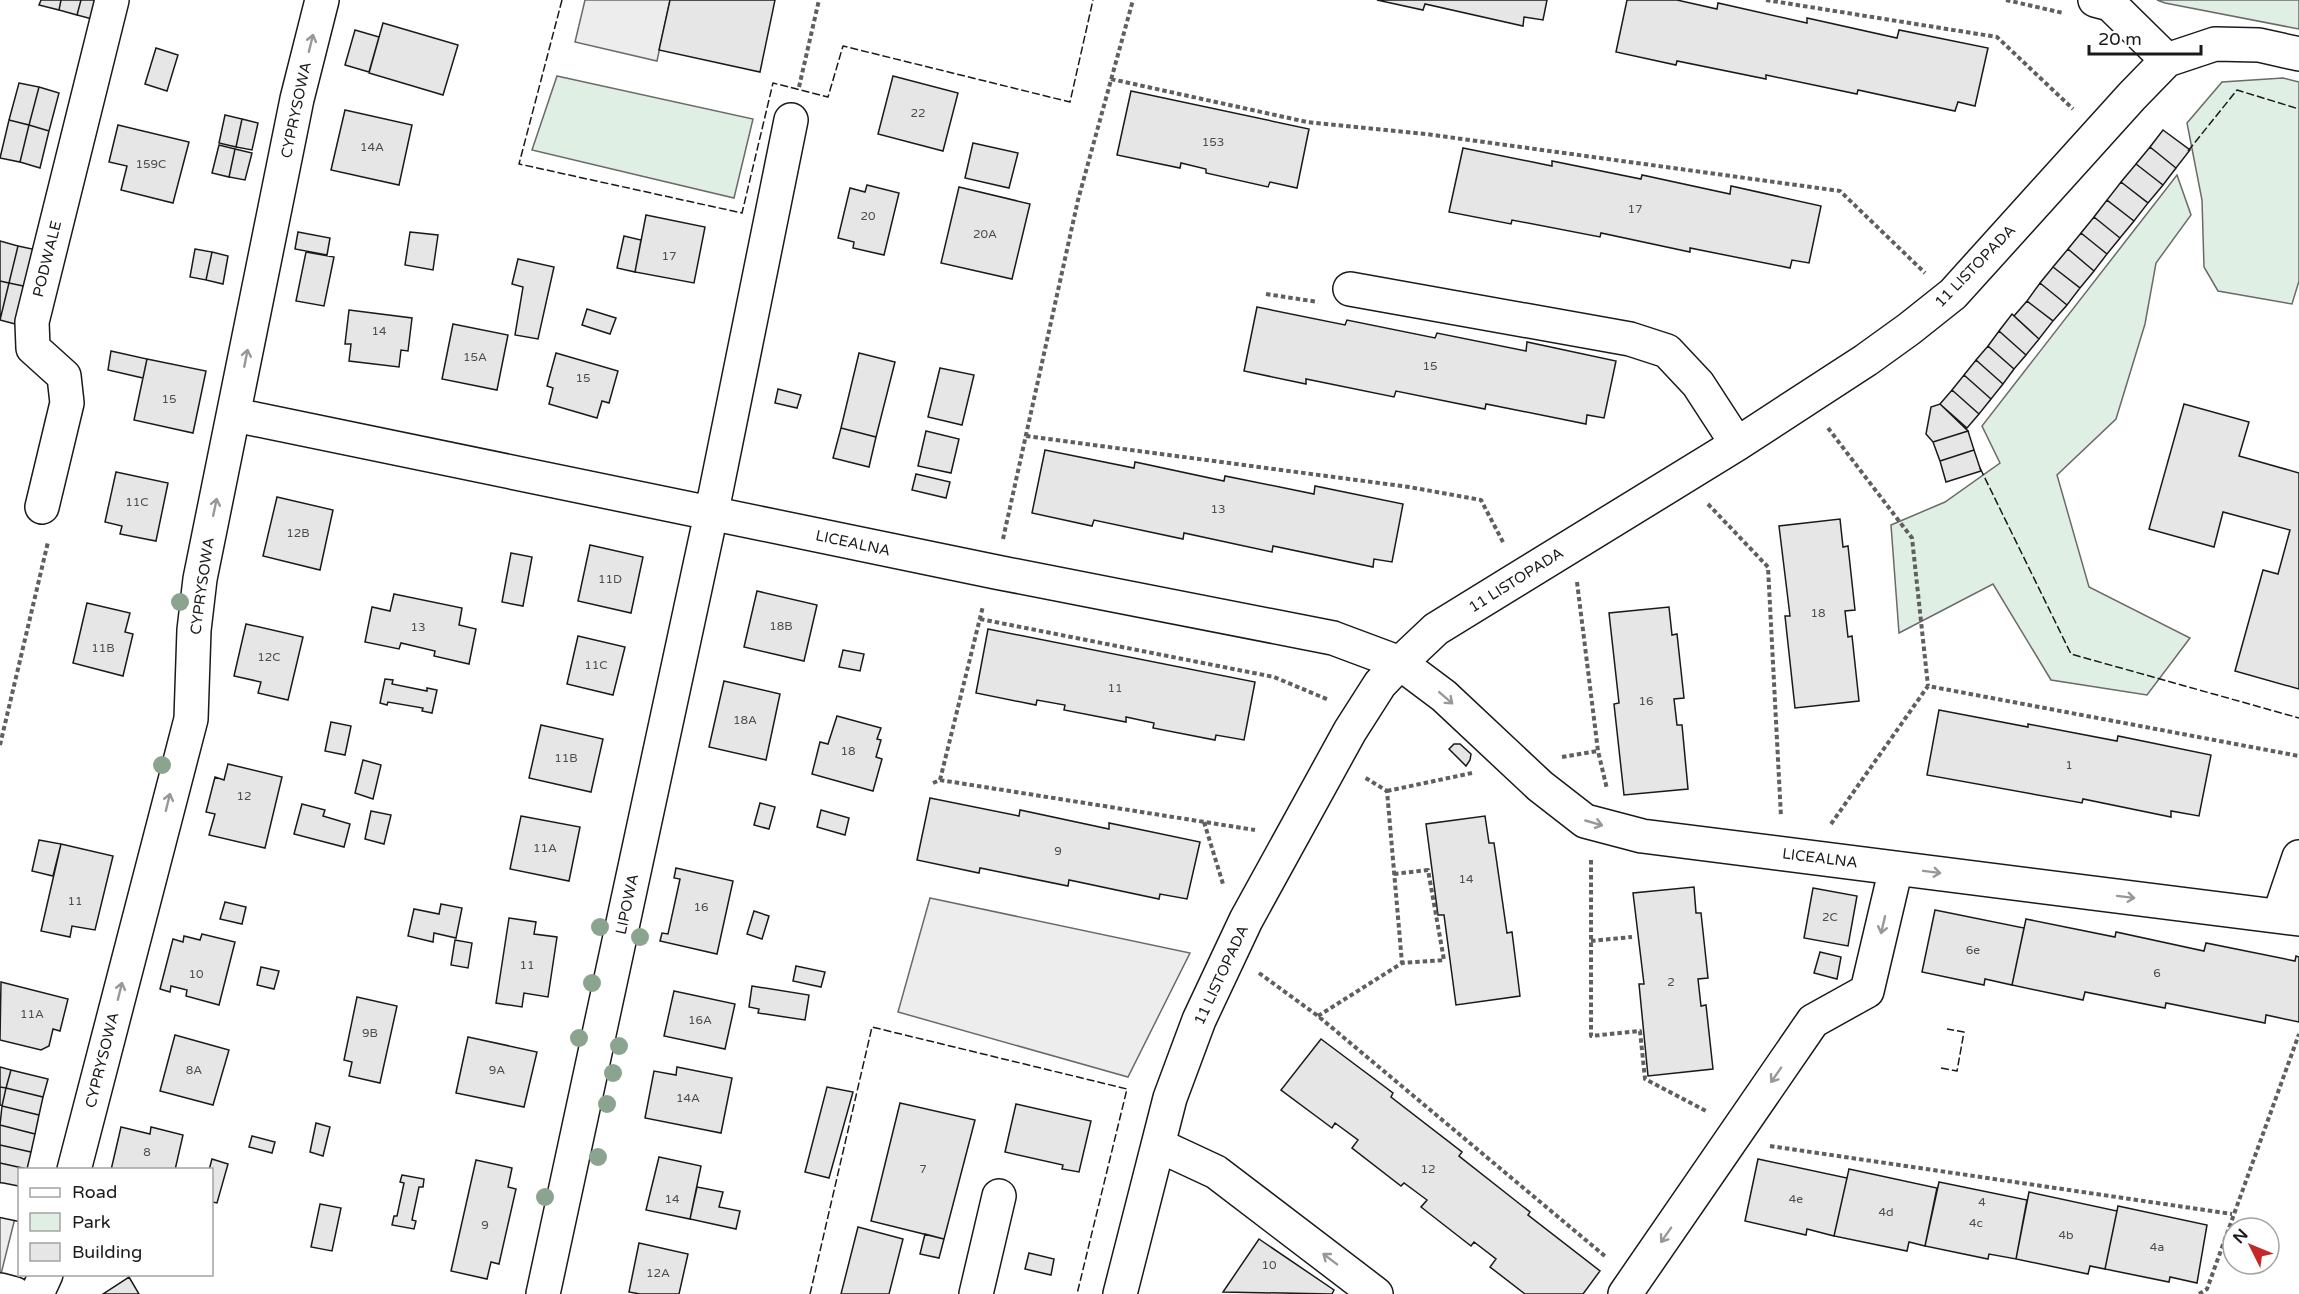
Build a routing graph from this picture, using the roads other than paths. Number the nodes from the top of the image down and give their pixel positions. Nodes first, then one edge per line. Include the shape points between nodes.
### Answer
1 (112, 0) edge
2 (322, 0) edge
3 (2081, 7) edge
4 (2299, 54) edge
5 (2167, 60) junction
6 (795, 104) road end
7 (1350, 290) dead end
8 (235, 415) junction
9 (1737, 444) junction
10 (42, 507) road end
11 (711, 514) junction
12 (1400, 663) junction
13 (2299, 857) edge
14 (1896, 868) junction
15 (2289, 918) edge
16 (1158, 1145) junction
17 (75, 1168) edge
18 (999, 1196) dead end
19 (0, 1200) edge
20 (18, 1204) edge
21 (46, 1276) edge
22 (0, 1290) edge
23 (15, 1294) edge
24 (37, 1294) edge
25 (543, 1294) edge
26 (976, 1294) edge
27 (1120, 1294) edge
28 (1376, 1294) edge
29 (1625, 1294) edge

1 - 10 street, PODWALE via 32,322 33,348 64,376 67,403
8 -> 2 street, CYPRYSOWA via 297,99
3 - 5 street via 2110,4
4 - 5 street via 2259,45 2215,44
5 - 9 street, 11 LISTOPADA via 1953,294 1866,360
6 - 11 street, LIPOWA
7 - 9 street via 1630,339 1667,351 1698,384
8 - 11 street, LICEALNA
17 -> 8 street, CYPRYSOWA via 191,719 200,579
9 - 12 street, 11 LISTOPADA via 1436,629
11 - 12 street, LICEALNA via 990,586 1333,638
11 - 25 street, LIPOWA
12 -> 14 street, LICEALNA via 1444,696 1540,786 1585,821 1642,836
12 - 16 street, 11 LISTOPADA via 1380,684 1350,731 1246,920 1199,1020 1170,1098
13 - 15 street
14 -> 15 street, LICEALNA
14 -> 29 street via 1868,991 1813,1021
16 - 27 street, 11 LISTOPADA
28 -> 16 street via 1216,1172
18 - 26 street
19 - 20 street
21 - 24 street
22 - 23 street

